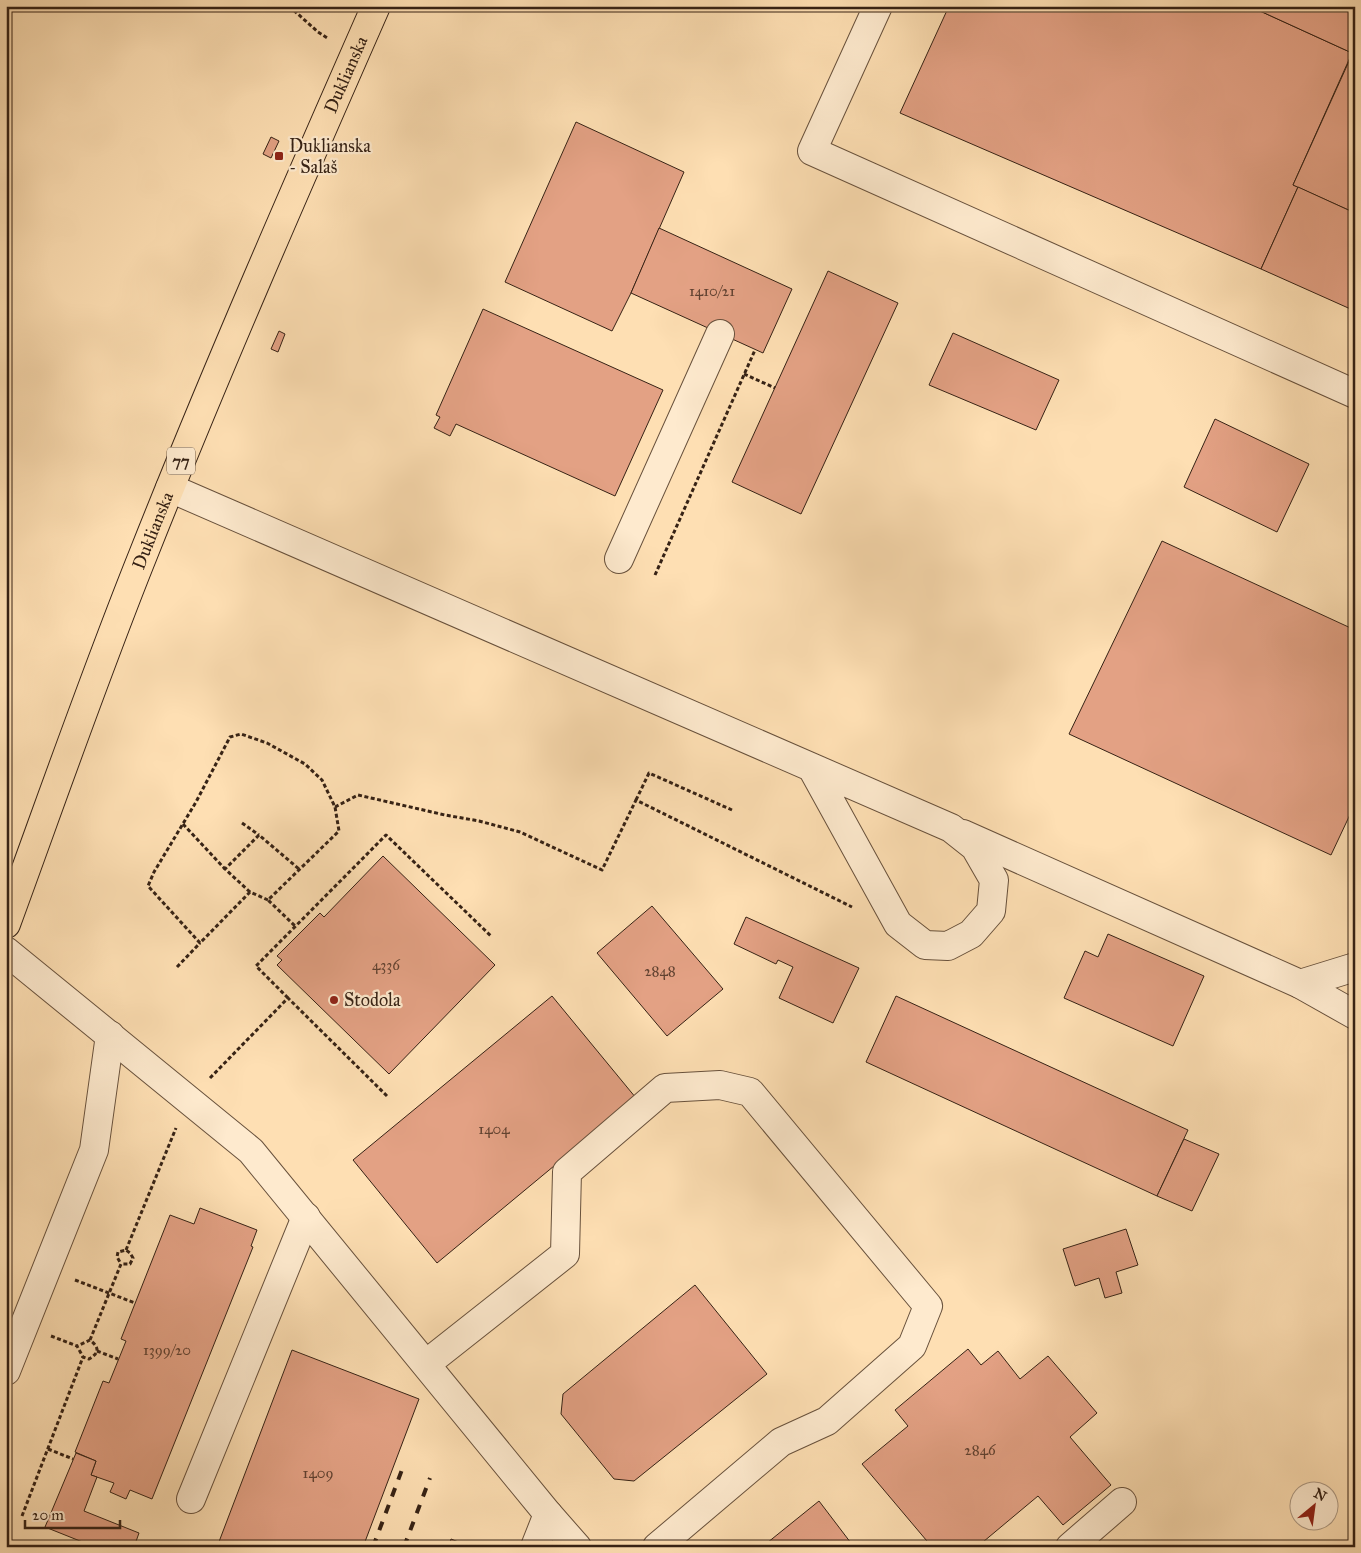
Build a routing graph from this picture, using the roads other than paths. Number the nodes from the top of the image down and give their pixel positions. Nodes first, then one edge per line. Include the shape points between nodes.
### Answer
1 (376, 6) edge
2 (878, 6) edge
3 (720, 334) dead end
4 (1355, 394) edge
5 (170, 488) junction
6 (619, 559) dead end
7 (812, 768) junction
8 (951, 828) junction
9 (6, 924) edge
10 (6, 951) edge
11 (1355, 967) edge
12 (1300, 984) junction
13 (1355, 1015) edge
14 (110, 1035) junction
15 (306, 1217) junction
16 (426, 1364) junction
17 (6, 1371) edge
18 (191, 1499) dead end
19 (1122, 1502) dead end
20 (548, 1514) junction
21 (535, 1547) edge
22 (577, 1547) edge
23 (656, 1547) edge
24 (1070, 1547) edge

1 - 5 main road, Duklianska / 77
2 - 4 lane via 812,151
3 - 6 lane
5 - 7 lane
5 - 9 main road, Duklianska / 77
7 - 8 lane
7 - 8 lane via 898,924 925,945 948,946 971,934 991,912 994,880 975,847
8 - 12 lane
10 - 14 lane
11 - 12 lane
12 - 13 lane
14 - 15 lane via 251,1151
14 - 17 lane via 94,1150
15 - 16 lane
15 - 18 lane
16 - 20 lane
16 - 23 lane via 564,1254 567,1172 665,1088 720,1085 750,1092 928,1306 912,1346 827,1421 781,1442
19 - 24 lane
20 - 21 lane
20 - 22 lane

